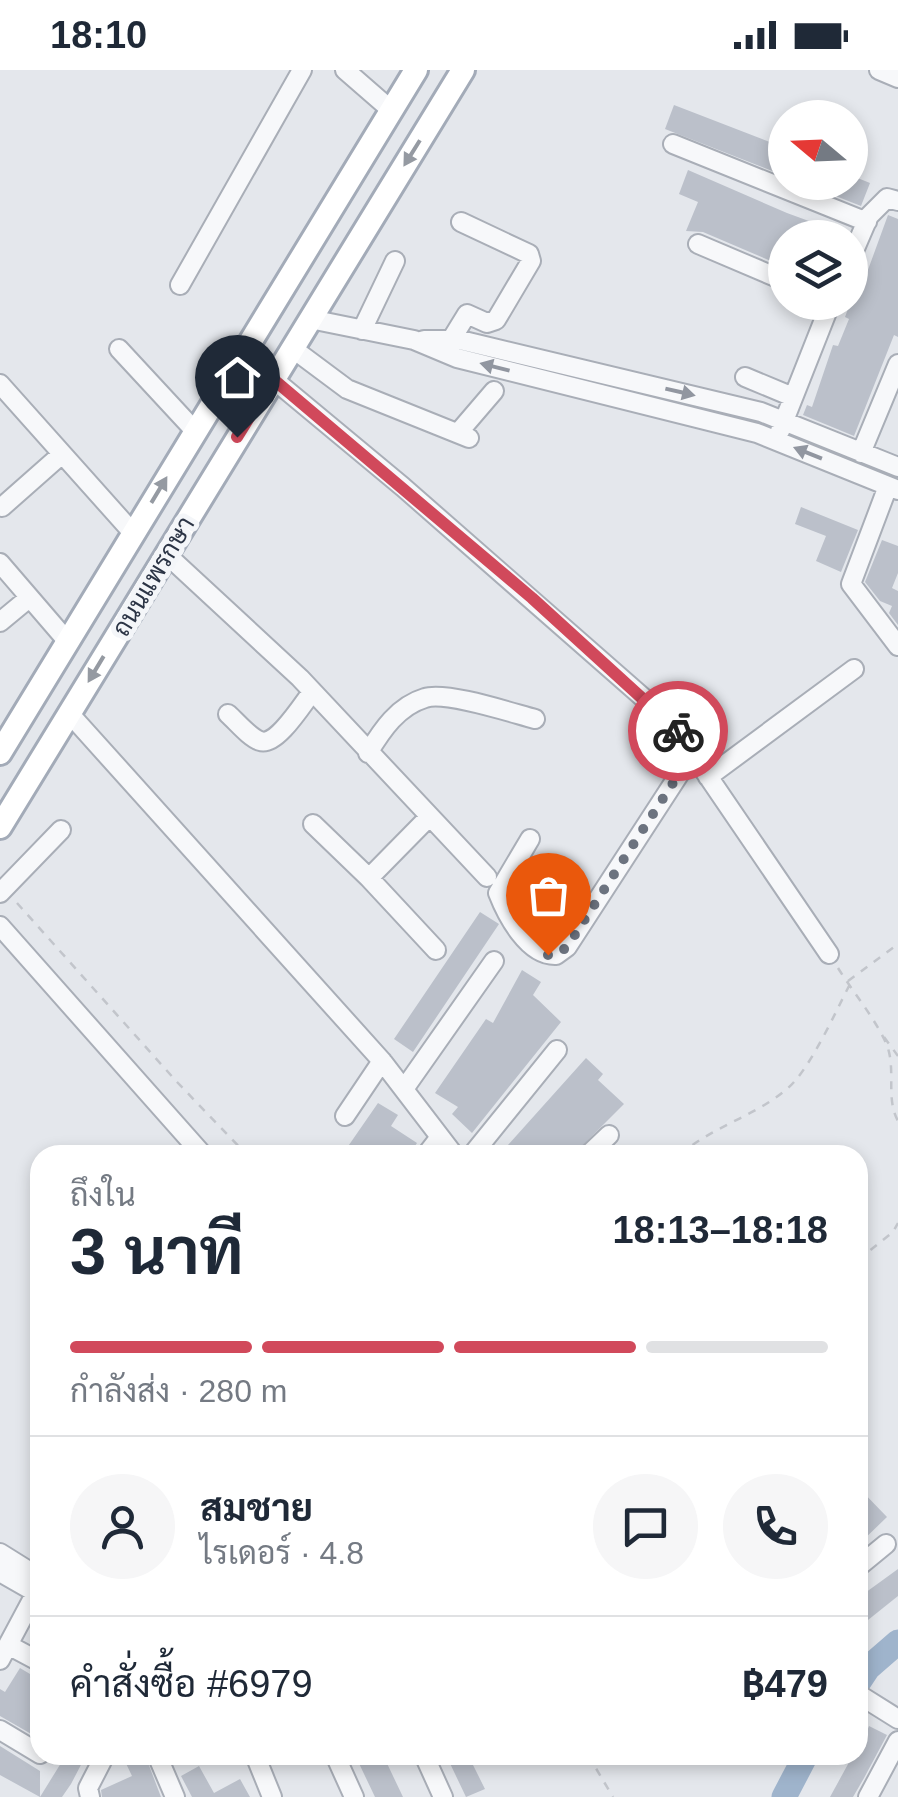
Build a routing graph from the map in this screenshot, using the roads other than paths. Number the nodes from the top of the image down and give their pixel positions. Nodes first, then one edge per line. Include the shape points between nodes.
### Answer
1 (302, 70) edge
2 (344, 70) edge
3 (416, 70) edge
4 (463, 70) edge
5 (878, 70) edge
6 (898, 78) edge
7 (391, 110) junction
8 (673, 144) dead end
9 (898, 200) edge
10 (862, 220) edge
11 (868, 220) edge
12 (462, 222) dead end
13 (698, 244) dead end
14 (395, 261) dead end
15 (768, 273) edge
16 (180, 285) dead end
17 (310, 319) junction
18 (824, 320) edge
19 (362, 330) junction
20 (414, 340) junction
21 (451, 340) junction
22 (292, 348) junction
23 (119, 349) dead end
24 (898, 364) edge
25 (745, 377) dead end
26 (273, 379) junction
27 (626, 380) junction
28 (0, 384) edge
29 (494, 391) dead end
30 (794, 397) junction
31 (622, 399) junction
32 (784, 421) junction
33 (195, 431) junction
34 (776, 441) junction
35 (862, 453) junction
36 (62, 454) junction
37 (898, 467) edge
38 (893, 488) edge
39 (2, 506) edge
40 (133, 533) junction
41 (166, 554) junction
42 (0, 562) edge
43 (29, 598) junction
44 (0, 622) edge
45 (68, 642) junction
46 (898, 646) edge
47 (854, 669) dead end
48 (312, 692) junction
49 (70, 712) junction
50 (228, 714) dead end
51 (536, 719) dead end
52 (693, 752) junction
53 (0, 753) edge
54 (368, 753) junction
55 (708, 777) junction
56 (429, 817) junction
57 (314, 824) dead end
58 (0, 827) edge
59 (61, 830) dead end
60 (530, 839) dead end
61 (488, 877) dead end
62 (369, 878) junction
63 (3, 892) edge
64 (0, 926) edge
65 (436, 950) dead end
66 (829, 954) road end
67 (494, 961) dead end
68 (557, 1050) dead end
69 (382, 1061) junction
70 (404, 1089) junction
71 (345, 1116) dead end
72 (609, 1135) dead end
73 (440, 1137) junction
74 (194, 1145) edge
75 (434, 1145) edge
76 (446, 1145) edge
77 (480, 1145) edge
78 (598, 1145) edge
79 (886, 1544) dead end
80 (0, 1553) edge
81 (868, 1559) edge
82 (0, 1572) edge
83 (30, 1580) edge
84 (30, 1584) edge
85 (30, 1603) edge
86 (7, 1641) edge
87 (30, 1656) edge
88 (868, 1700) edge
89 (898, 1719) edge
90 (0, 1730) edge
91 (898, 1740) edge
92 (30, 1747) edge
93 (100, 1765) edge
94 (161, 1765) edge
95 (259, 1765) edge
96 (339, 1765) edge
97 (429, 1765) edge
98 (90, 1797) edge
99 (175, 1797) edge
100 (272, 1797) edge
101 (354, 1797) edge
102 (443, 1797) edge
103 (868, 1797) edge

1 - 16 street
2 - 7 street
3 - 7 main road, ถนนแพรกษา
4 -> 17 main road, ถนนแพรกษา
5 - 6 street
7 - 33 main road, ถนนแพรกษา
8 - 10 street
9 - 11 street via 878,204
12 - 21 street via 531,260 496,320 467,314
13 - 15 street
14 - 19 street
17 - 19 street
17 - 22 main road, ถนนแพรกษา
18 - 30 street
19 - 20 street
20 - 21 street
31 -> 20 street via 457,358
21 - 27 street
22 - 26 main road, ถนนแพรกษา
22 - 29 street via 347,390 463,436
23 - 33 street
24 - 35 street
25 - 30 street
26 - 41 main road, ถนนแพรกษา
26 - 52 street via 630,685
27 - 31 street
27 -> 32 street
28 - 36 street
30 - 32 street
31 - 34 street
32 - 34 street
32 - 35 street
40 -> 33 main road, ถนนแพรกษา
38 -> 34 street
35 - 37 street
36 - 39 street
36 - 40 street
38 - 46 street via 851,584
40 - 45 main road, ถนนแพรกษา
41 - 48 street
41 -> 49 main road, ถนนแพรกษา
42 - 43 street
43 - 44 street
43 - 45 street
45 - 53 main road, ถนนแพรกษา
47 - 55 street
48 - 50 street via 266,743
48 - 54 street
49 - 58 main road, ถนนแพรกษา
49 - 69 street
51 - 54 street via 426,696 388,721
52 - 55 street
52 - 60 street via 556,955 530,943 498,893
54 - 56 street
55 - 66 street
56 - 61 street
56 - 62 street
57 - 62 street
59 - 63 street
62 - 65 street
64 - 74 street
67 - 70 street
68 - 77 street
69 - 70 street
69 - 71 street
70 - 73 street
72 - 78 street
73 - 75 street
73 - 76 street
79 - 81 street
80 - 83 street
82 - 84 street
85 - 86 street
86 - 87 street
88 - 89 street
90 - 92 street
91 - 103 street
93 - 98 street
94 - 99 street
95 - 100 street
96 - 101 street
97 - 102 street

